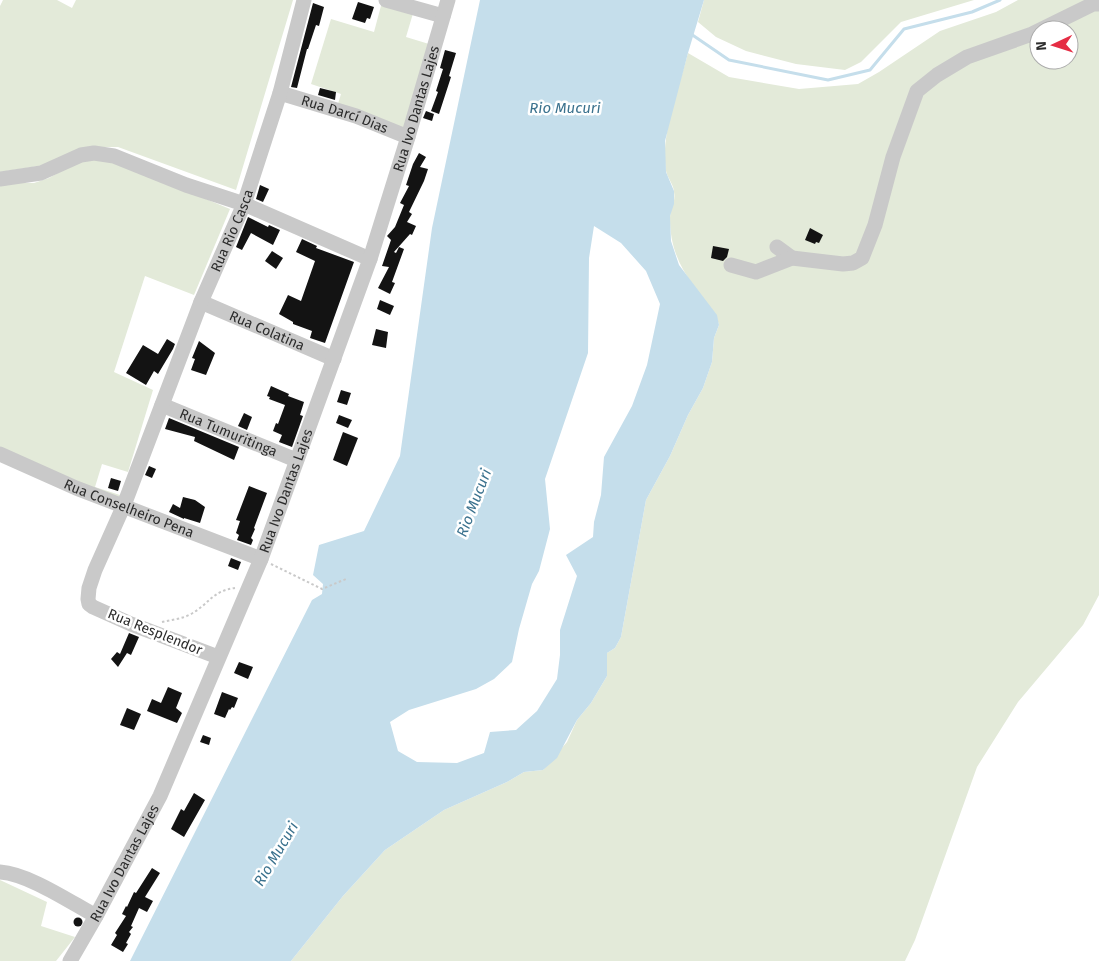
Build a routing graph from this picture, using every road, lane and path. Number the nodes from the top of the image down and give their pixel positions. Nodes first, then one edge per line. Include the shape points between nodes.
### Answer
1 (304, 0) edge
2 (386, 0) edge
3 (448, 0) edge
4 (1099, 4) edge
5 (443, 16) junction
6 (280, 93) junction
7 (408, 137) junction
8 (0, 180) edge
9 (244, 204) junction
10 (776, 247) dead end
11 (792, 258) junction
12 (370, 259) junction
13 (731, 265) dead end
14 (201, 302) junction
15 (334, 359) junction
16 (162, 405) junction
17 (0, 454) edge
18 (296, 460) junction
19 (124, 505) junction
20 (261, 559) junction
21 (346, 580) dead end
22 (249, 585) junction
23 (93, 607) joint
24 (147, 629) junction
25 (218, 657) junction
26 (0, 872) edge
27 (96, 916) junction
28 (70, 961) edge

1 - 6 street, Rua Rio Casca
2 - 5 street
3 - 5 street, Rua Ivo Dantas Lajes
4 - 11 street via 1032,34 967,57 917,91 862,258 843,264 815,253
5 - 7 street, Rua Ivo Dantas Lajes
6 - 7 street, Rua Darcí Dias via 356,116
6 - 9 street, Rua Rio Casca
7 - 12 street, Rua Ivo Dantas Lajes
8 - 9 street via 41,173 80,155 94,153 114,156
9 - 12 street
9 - 14 street, Rua Rio Casca
10 - 11 street
11 - 13 street via 756,272
12 - 15 street, Rua Ivo Dantas Lajes
14 - 15 street, Rua Colatina
14 - 16 street, Rua Rio Casca
15 - 18 street, Rua Ivo Dantas Lajes
16 - 18 street, Rua Tumuritinga
16 - 19 street, Rua Rio Casca
17 - 19 street, Rua Conselheiro Pena via 76,488
18 - 20 street, Rua Ivo Dantas Lajes
19 - 20 street, Rua Conselheiro Pena
19 - 23 street, Rua Rio Casca via 89,588 89,604
20 - 21 path via 322,589
20 - 22 street, Rua Ivo Dantas Lajes
22 - 24 path via 226,589 188,615
22 - 25 street, Rua Ivo Dantas Lajes
23 - 24 street, Rua Resplendor
24 - 25 street, Rua Resplendor
25 - 27 street, Rua Ivo Dantas Lajes via 160,796
26 - 27 street via 10,872 32,881
27 - 28 street, Rua Ivo Dantas Lajes

